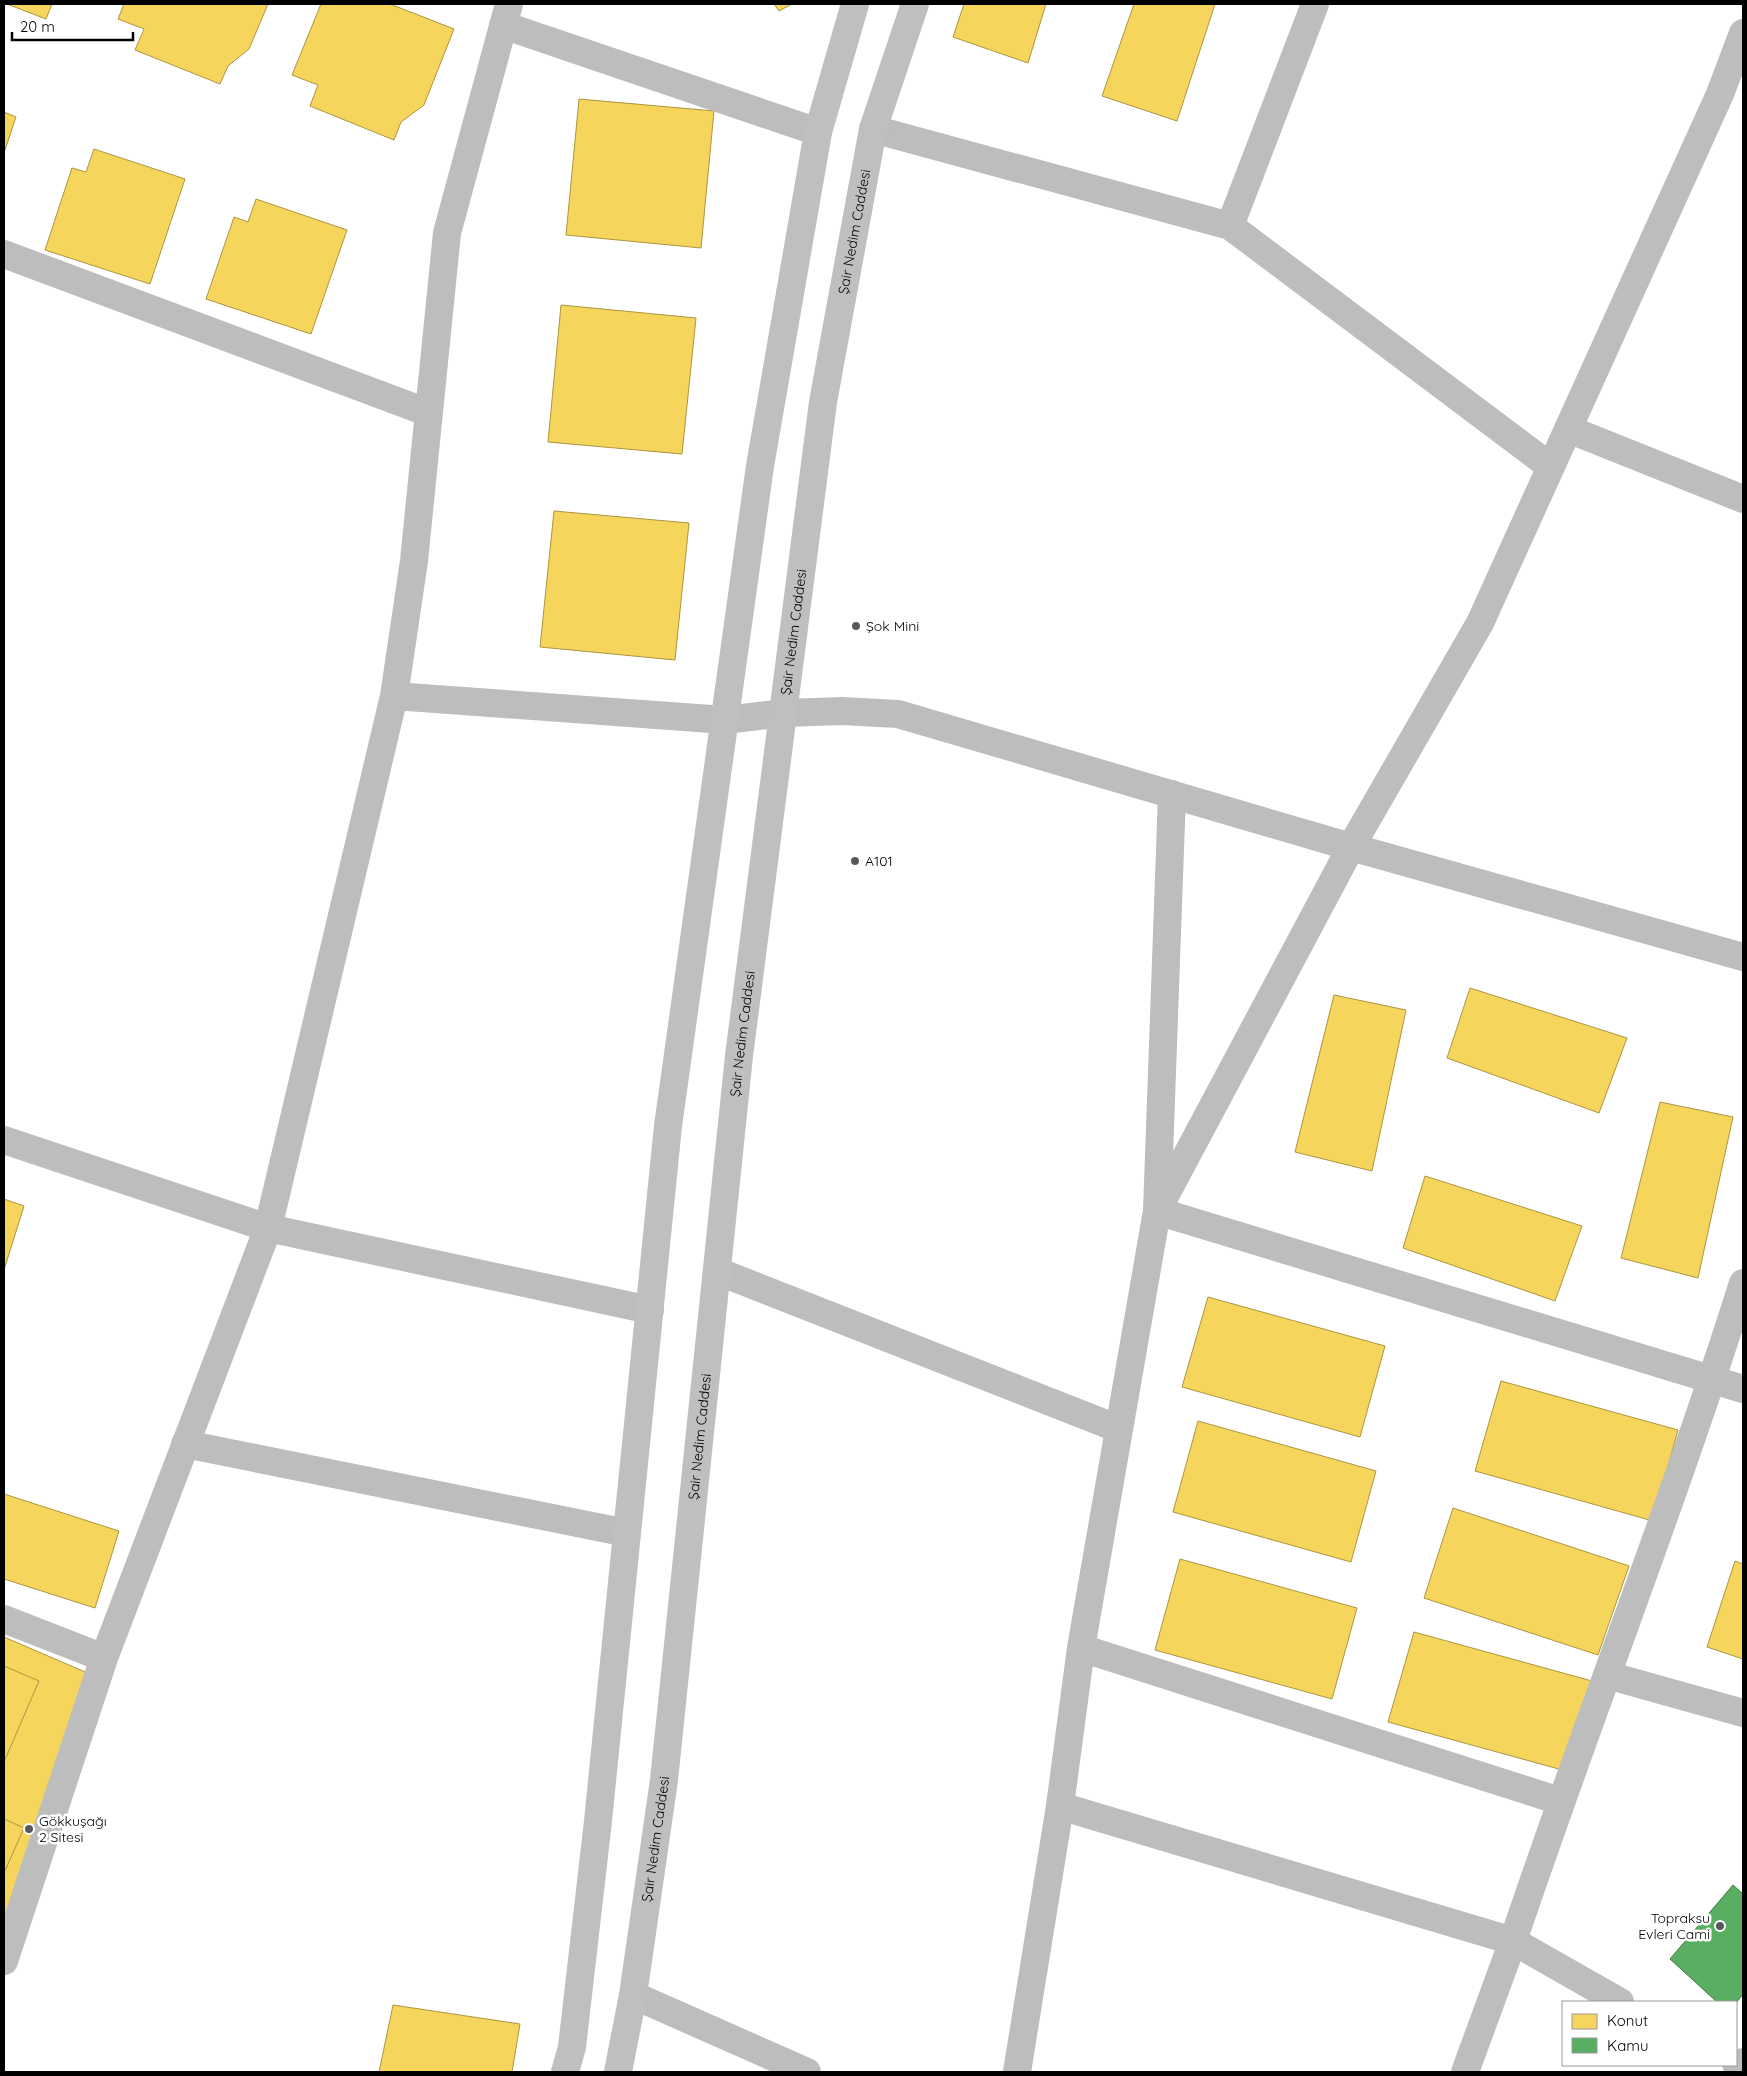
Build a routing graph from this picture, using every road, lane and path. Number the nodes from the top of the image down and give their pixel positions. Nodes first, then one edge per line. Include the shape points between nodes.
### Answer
1 (855, 4) edge
2 (915, 4) edge
3 (1316, 4) edge
4 (506, 15) edge
5 (1743, 33) edge
6 (872, 129) junction
7 (818, 132) junction
8 (1230, 226) junction
9 (4, 254) edge
10 (429, 413) junction
11 (1568, 429) junction
12 (1551, 467) junction
13 (1743, 499) edge
14 (394, 696) junction
15 (784, 713) junction
16 (726, 720) junction
17 (1172, 794) junction
18 (1351, 846) junction
19 (1743, 957) edge
20 (4, 1140) edge
21 (1157, 1211) junction
22 (268, 1228) junction
23 (717, 1270) junction
24 (1743, 1283) edge
25 (650, 1310) junction
26 (1713, 1380) junction
27 (1743, 1389) edge
28 (1119, 1429) junction
29 (185, 1444) junction
30 (627, 1534) junction
31 (4, 1619) edge
32 (1081, 1648) junction
33 (104, 1658) junction
34 (1607, 1675) junction
35 (1743, 1713) edge
36 (1560, 1801) junction
37 (1060, 1806) junction
38 (1513, 1941) junction
39 (4, 1961) edge
40 (633, 1995) junction
41 (1618, 2001) edge
42 (565, 2072) edge
43 (618, 2072) edge
44 (807, 2072) edge
45 (1017, 2072) edge
46 (1466, 2072) edge

1 - 7 street
2 - 6 street, Şair Nedim Caddesi
3 - 8 street
4 - 7 street
4 - 10 street via 447,233
5 - 11 street via 1720,94
6 - 8 street
6 - 15 street, Şair Nedim Caddesi via 823,402
7 - 16 street via 760,466
8 - 12 street
9 - 10 street
10 - 14 street via 414,561
11 - 12 street
11 - 13 street
12 - 18 street via 1480,623
14 - 16 street
14 - 22 street
15 - 16 street
15 - 17 street via 842,711 898,714
15 - 23 street, Şair Nedim Caddesi via 739,1056
16 - 25 street via 668,1126
17 - 18 street
17 - 21 street
18 - 19 street
18 - 21 street
20 - 22 street
21 - 26 street
21 - 28 street
22 - 25 street
22 - 29 street
23 - 28 street
23 - 40 street, Şair Nedim Caddesi via 664,1780
24 - 26 street
25 - 30 street
26 - 27 street
26 - 34 street
28 - 32 street
29 - 30 street
29 - 33 street
30 - 42 street via 572,2047
31 - 33 street
32 - 36 street
32 - 37 street
33 - 39 street
34 - 35 street
34 - 36 street
36 - 38 street
37 - 38 street
37 - 45 street
38 - 41 street
38 - 46 street
40 - 43 street, Şair Nedim Caddesi
40 - 44 street

